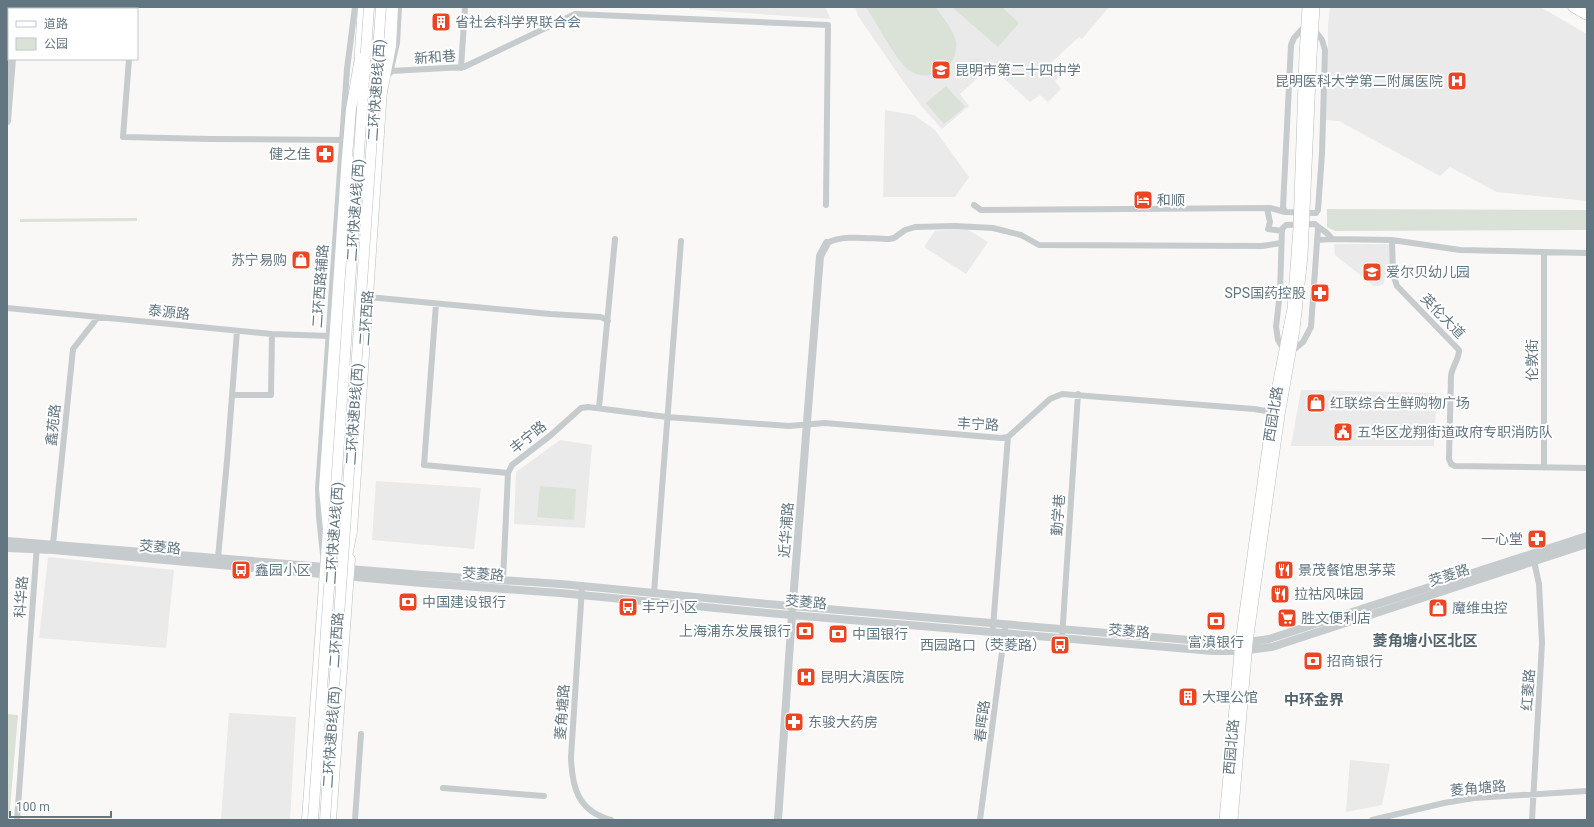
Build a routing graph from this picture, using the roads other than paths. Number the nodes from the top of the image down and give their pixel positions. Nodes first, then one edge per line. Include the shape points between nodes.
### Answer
1 (355, 7) edge
2 (363, 7) edge
3 (369, 7) edge
4 (381, 7) edge
5 (387, 7) edge
6 (393, 7) edge
7 (400, 7) edge
8 (465, 7) edge
9 (1307, 7) edge
10 (1315, 7) edge
11 (1573, 7) edge
12 (1587, 15) edge
13 (1309, 27) junction
14 (12, 60) edge
15 (129, 60) edge
16 (461, 68) junction
17 (391, 71) junction
18 (381, 97) junction
19 (7, 121) edge
20 (342, 140) junction
21 (826, 205) dead end
22 (974, 205) dead end
23 (1267, 208) junction
24 (1285, 212) junction
25 (1318, 228) junction
26 (1282, 231) junction
27 (615, 239) dead end
28 (1332, 239) junction
29 (1317, 240) junction
30 (1392, 240) junction
31 (681, 241) dead end
32 (827, 243) joint
33 (1281, 243) junction
34 (1544, 252) junction
35 (1587, 253) edge
36 (368, 297) junction
37 (436, 304) junction
38 (7, 308) edge
39 (98, 317) junction
40 (608, 321) junction
41 (237, 331) junction
42 (272, 334) junction
43 (329, 336) junction
44 (1288, 351) junction
45 (1078, 394) junction
46 (232, 395) junction
47 (599, 408) junction
48 (1272, 412) junction
49 (667, 417) junction
50 (807, 425) junction
51 (1008, 437) junction
52 (1544, 468) junction
53 (1587, 468) edge
54 (508, 473) junction
55 (328, 530) junction
56 (1587, 536) edge
57 (7, 541) edge
58 (53, 544) junction
59 (1587, 544) edge
60 (37, 547) junction
61 (7, 548) edge
62 (218, 558) junction
63 (1534, 561) junction
64 (328, 571) junction
65 (346, 572) junction
66 (503, 580) junction
67 (582, 591) junction
68 (654, 593) junction
69 (335, 598) junction
70 (792, 610) junction
71 (993, 623) junction
72 (1005, 629) junction
73 (992, 632) junction
74 (1062, 633) junction
75 (1244, 646) junction
76 (362, 734) dead end
77 (443, 788) dead end
78 (1587, 791) edge
79 (544, 796) dead end
80 (1533, 796) junction
81 (17, 820) edge
82 (307, 820) edge
83 (314, 820) edge
84 (324, 820) edge
85 (331, 820) edge
86 (355, 820) edge
87 (611, 820) edge
88 (778, 820) edge
89 (980, 820) edge
90 (1224, 820) edge
91 (1233, 820) edge
92 (1372, 820) edge
93 (1532, 820) edge

1 - 20 street, 二环西路辅路 via 347,60
2 - 55 main road, 二环西路
3 - 55 main road, bridge via 349,130 324,496
3 - 83 main road, 二环快速A线(西), bridge
4 - 84 main road, 二环快速B线(西), bridge
5 - 18 main road, 二环西路
6 - 18 main road
7 - 17 street via 397,43
8 - 16 street
9 - 13 main road, 西园北路
10 - 13 main road, 西园北路
11 - 12 main road
13 - 24 street via 1294,38 1291,45 1282,207
13 - 24 street via 1322,40 1325,50 1318,210 1316,213
13 - 44 main road, 西园北路, bridge via 1292,329
14 - 19 street
15 - 20 street via 123,137
16 - 17 street, 新和巷
16 - 21 street, 新和巷 via 575,14 828,25
17 - 18 street
18 - 36 main road, 二环西路
20 - 43 street, 二环西路辅路
22 - 23 street via 981,210
23 - 24 street
23 - 26 street via 1270,222 1268,230
25 - 26 street via 1315,224 1286,224
25 - 28 street via 1324,229
25 - 29 street
26 - 33 street
27 - 40 street
28 - 29 street
28 - 30 street
29 - 44 street via 1311,327 1303,342
30 - 34 street via 1460,250
30 - 52 street, 英伦大道 via 1392,274 1397,286 1459,350 1451,376 1451,464
31 - 49 street
32 - 33 street via 842,239 889,239 915,227 955,226 993,228 1021,235 1039,245 1254,246
32 - 50 street, 近华浦路 via 820,256
33 - 44 street via 1276,327 1278,340
34 - 35 street
34 - 52 street, 伦敦街
36 - 37 street
36 - 65 main road, 二环西路 via 352,531
37 - 40 street via 601,317
37 - 54 street via 424,465
38 - 39 street, 泰源路
39 - 41 street, 泰源路
39 - 58 street, 鑫苑路 via 73,349
40 - 47 street
41 - 42 street, 泰源路
41 - 46 street
42 - 43 street, 泰源路
42 - 46 street via 271,395
43 - 64 street, 二环西路辅路 via 318,495 320,530
44 - 48 main road, 西园北路
44 - 75 main road, 西园北路
45 - 48 street, 丰宁路
45 - 51 street, 丰宁路 via 1062,394 1050,399
45 - 74 street, 勤学巷
46 - 62 street
47 - 49 street, 丰宁路
47 - 54 street, 丰宁路 via 581,408 512,465
48 - 75 main road, 西园北路
49 - 50 street, 丰宁路 via 789,426
49 - 68 street
50 - 51 street, 丰宁路 via 825,423 979,437
50 - 70 street, 近华浦路
51 - 71 street
52 - 53 street
54 - 66 street, 丰宁路
55 - 64 main road
56 - 75 street, 茭菱路
57 - 60 street, 茭菱路
58 - 60 street, 茭菱路
58 - 62 street, 茭菱路
59 - 63 street, 茭菱路
60 - 61 street, 茭菱路
60 - 64 street, 茭菱路
60 - 81 street, 科华路
62 - 64 street, 茭菱路
63 - 75 street, 茭菱路 via 1272,647
63 - 80 street, 红菱路 via 1542,643
64 - 65 street, 茭菱路
64 - 69 main road, 二环西路
64 - 82 main road
65 - 66 street, 茭菱路
65 - 67 street, 茭菱路
65 - 69 main road, 二环西路
65 - 85 main road
66 - 67 street, 茭菱路
67 - 68 street, 茭菱路
67 - 70 street, 茭菱路
67 - 87 street, 菱角塘路 via 572,774 579,798 591,810
68 - 70 street, 茭菱路
69 - 83 main road, 二环西路
69 - 84 main road, 二环西路, bridge
70 - 71 street, 茭菱路
70 - 73 street, 茭菱路
70 - 88 street, 近华浦路
71 - 72 street, 茭菱路
71 - 73 street
72 - 73 street, 茭菱路
72 - 74 street, 茭菱路
72 - 89 street, 春晖路
74 - 75 street, 茭菱路 via 1205,650
75 - 90 main road, 西园北路
75 - 91 main road, 西园北路
76 - 86 street
77 - 79 street
78 - 80 street, 菱角塘路
80 - 92 street, 菱角塘路 via 1474,798
80 - 93 street, 红菱路

